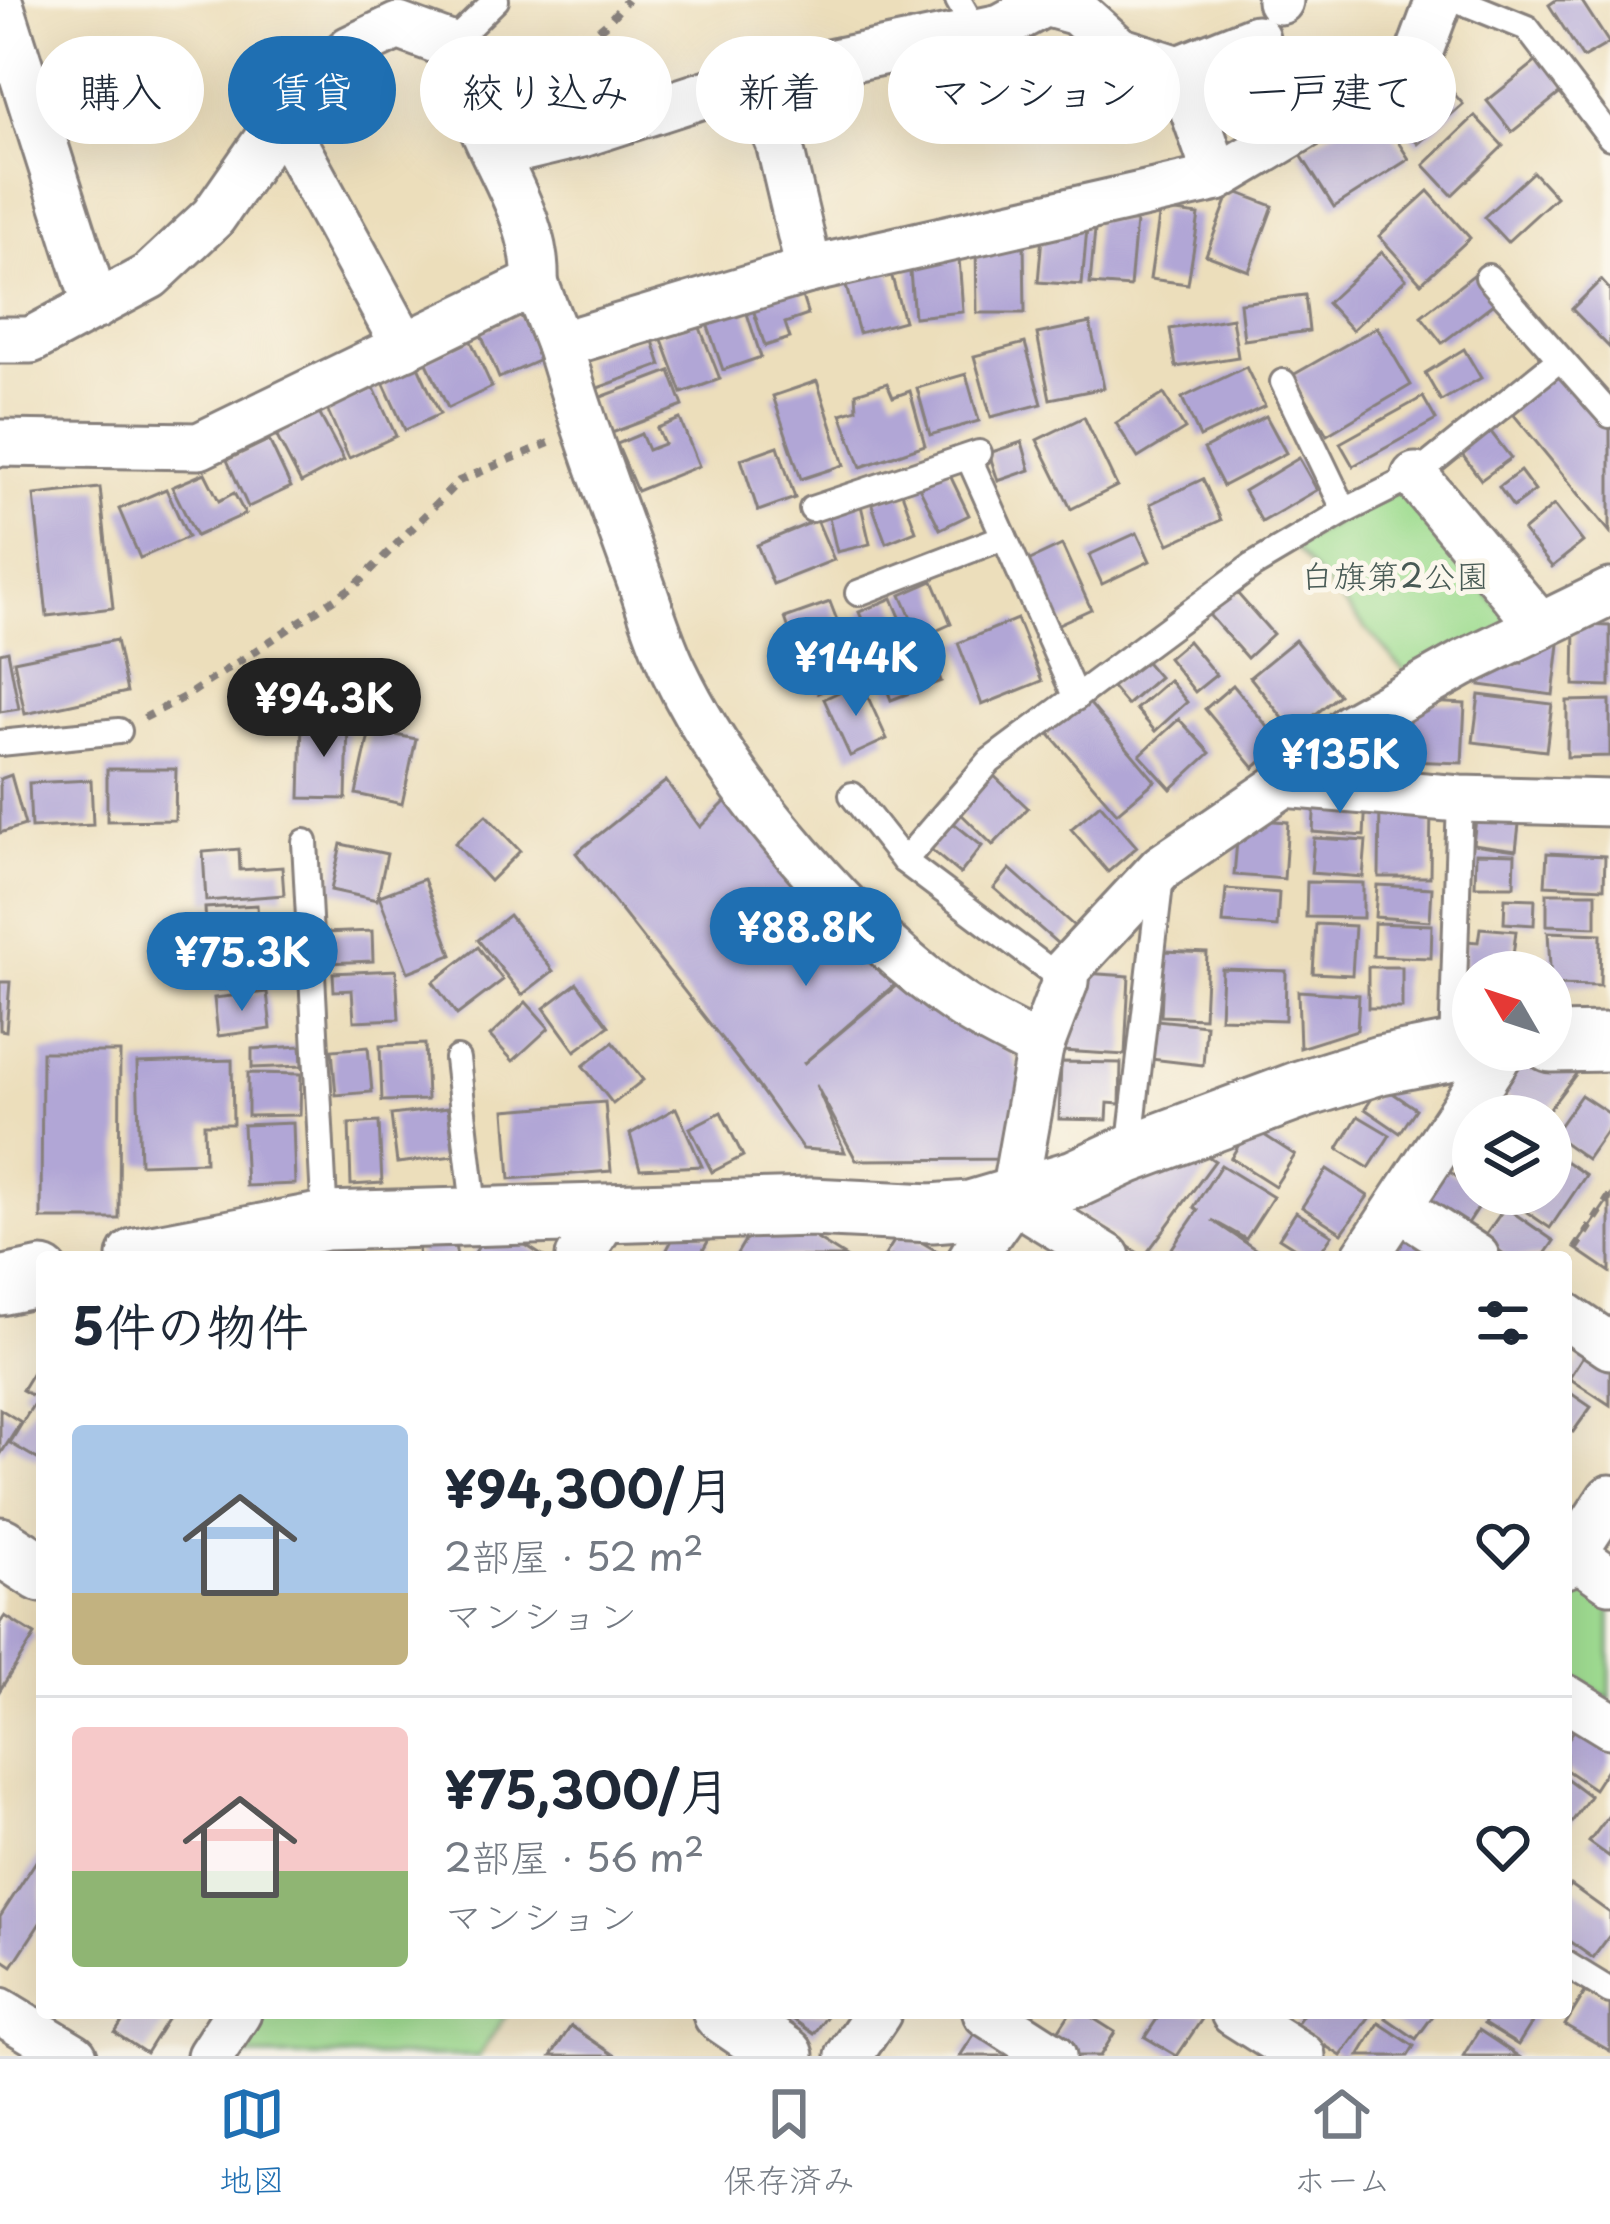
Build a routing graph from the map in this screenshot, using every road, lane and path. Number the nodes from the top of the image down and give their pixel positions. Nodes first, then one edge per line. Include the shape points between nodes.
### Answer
1 (496, 0) edge
2 (627, 0) edge
3 (1439, 0) edge
4 (1457, 0) edge
5 (0, 4) edge
6 (1272, 13) edge
7 (967, 15) edge
8 (377, 36) edge
9 (425, 36) edge
10 (459, 36) edge
11 (594, 36) edge
12 (1104, 36) edge
13 (864, 46) edge
14 (1180, 68) edge
15 (1180, 72) edge
16 (1610, 137) edge
17 (264, 144) edge
18 (295, 144) edge
19 (491, 144) edge
20 (779, 144) edge
21 (1217, 178) junction
22 (809, 270) junction
23 (1488, 278) dead end
24 (535, 283) junction
25 (96, 306) junction
26 (0, 340) edge
27 (559, 345) junction
28 (405, 346) junction
29 (1560, 358) junction
30 (1283, 382) dead end
31 (1610, 415) edge
32 (584, 429) junction
33 (0, 443) edge
34 (1415, 476) junction
35 (812, 509) dead end
36 (1345, 511) junction
37 (1004, 537) junction
38 (1610, 592) edge
39 (858, 593) dead end
40 (1540, 626) junction
41 (1076, 698) junction
42 (119, 731) joint
43 (0, 743) edge
44 (1284, 784) junction
45 (853, 795) dead end
46 (1460, 799) junction
47 (1610, 803) edge
48 (305, 842) dead end
49 (904, 861) junction
50 (1162, 867) junction
51 (1470, 951) edge
52 (1066, 982) junction
53 (1610, 1042) edge
54 (1572, 1043) edge
55 (1040, 1048) junction
56 (1452, 1053) edge
57 (457, 1059) dead end
58 (1465, 1071) edge
59 (1129, 1154) junction
60 (1610, 1196) edge
61 (1012, 1199) junction
62 (1399, 1207) junction
63 (476, 1217) junction
64 (305, 1232) junction
65 (593, 1236) edge
66 (177, 1251) edge
67 (976, 1251) edge
68 (1097, 1251) edge
69 (1369, 1251) edge
70 (1467, 1251) edge
71 (1572, 1255) edge
72 (36, 1278) edge
73 (0, 1286) edge
74 (1572, 1320) edge
75 (1610, 1346) edge
76 (1610, 1498) edge
77 (0, 1546) edge
78 (1572, 1550) edge
79 (1572, 1558) edge
80 (36, 1569) edge
81 (1610, 1580) edge
82 (1572, 1701) edge
83 (1610, 1725) edge
84 (1572, 1968) edge
85 (1610, 1991) edge
86 (0, 2011) edge
87 (234, 2019) edge
88 (731, 2019) edge
89 (874, 2019) edge
90 (995, 2019) edge
91 (74, 2056) edge
92 (210, 2056) edge
93 (785, 2056) edge
94 (850, 2056) edge
95 (1053, 2056) edge

1 - 10 lane
2 - 11 path
3 - 21 street via 1417,59
4 - 16 lane via 1527,28
5 - 25 street
6 - 14 street
7 - 12 street via 1000,26 1045,3 1077,12
7 - 13 street
8 - 9 street via 398,26
15 - 21 street
17 - 25 street via 213,217 150,276
18 - 28 street
19 - 24 street via 536,256
20 - 22 street
21 - 22 street
22 - 27 street
23 - 29 lane
24 - 27 street
24 - 28 street
25 - 26 street via 31,340
27 - 32 street
28 - 33 street via 199,446
29 - 31 lane
29 - 34 lane
30 - 36 lane
32 - 42 path via 459,481 357,584
32 - 55 street via 674,673 766,813 892,950 961,1004
34 - 36 lane
34 - 40 street
35 - 37 lane via 974,456
36 - 41 lane via 1252,566
37 - 39 lane
37 - 41 lane
38 - 40 street
40 - 44 street via 1350,727
41 - 49 lane via 990,761
42 - 43 lane
44 - 46 street
44 - 50 street
45 - 49 lane
46 - 47 street
46 - 51 lane
48 - 64 lane
49 - 52 lane
50 - 52 street via 1066,970
50 - 59 lane
52 - 55 street
53 - 54 street
55 - 61 street
56 - 59 street via 1303,1089
57 - 63 lane
58 - 62 street
59 - 61 street
60 - 71 path
61 - 65 street via 932,1214 811,1207
61 - 67 street
61 - 68 street
62 - 69 street
62 - 70 street
63 - 64 street
63 - 65 street
64 - 66 street
72 - 73 street
74 - 75 street
76 - 78 street
77 - 80 street
79 - 81 street
82 - 83 street
84 - 85 lane
86 - 91 street
87 - 92 street
88 - 93 street
89 - 94 street
90 - 95 street

